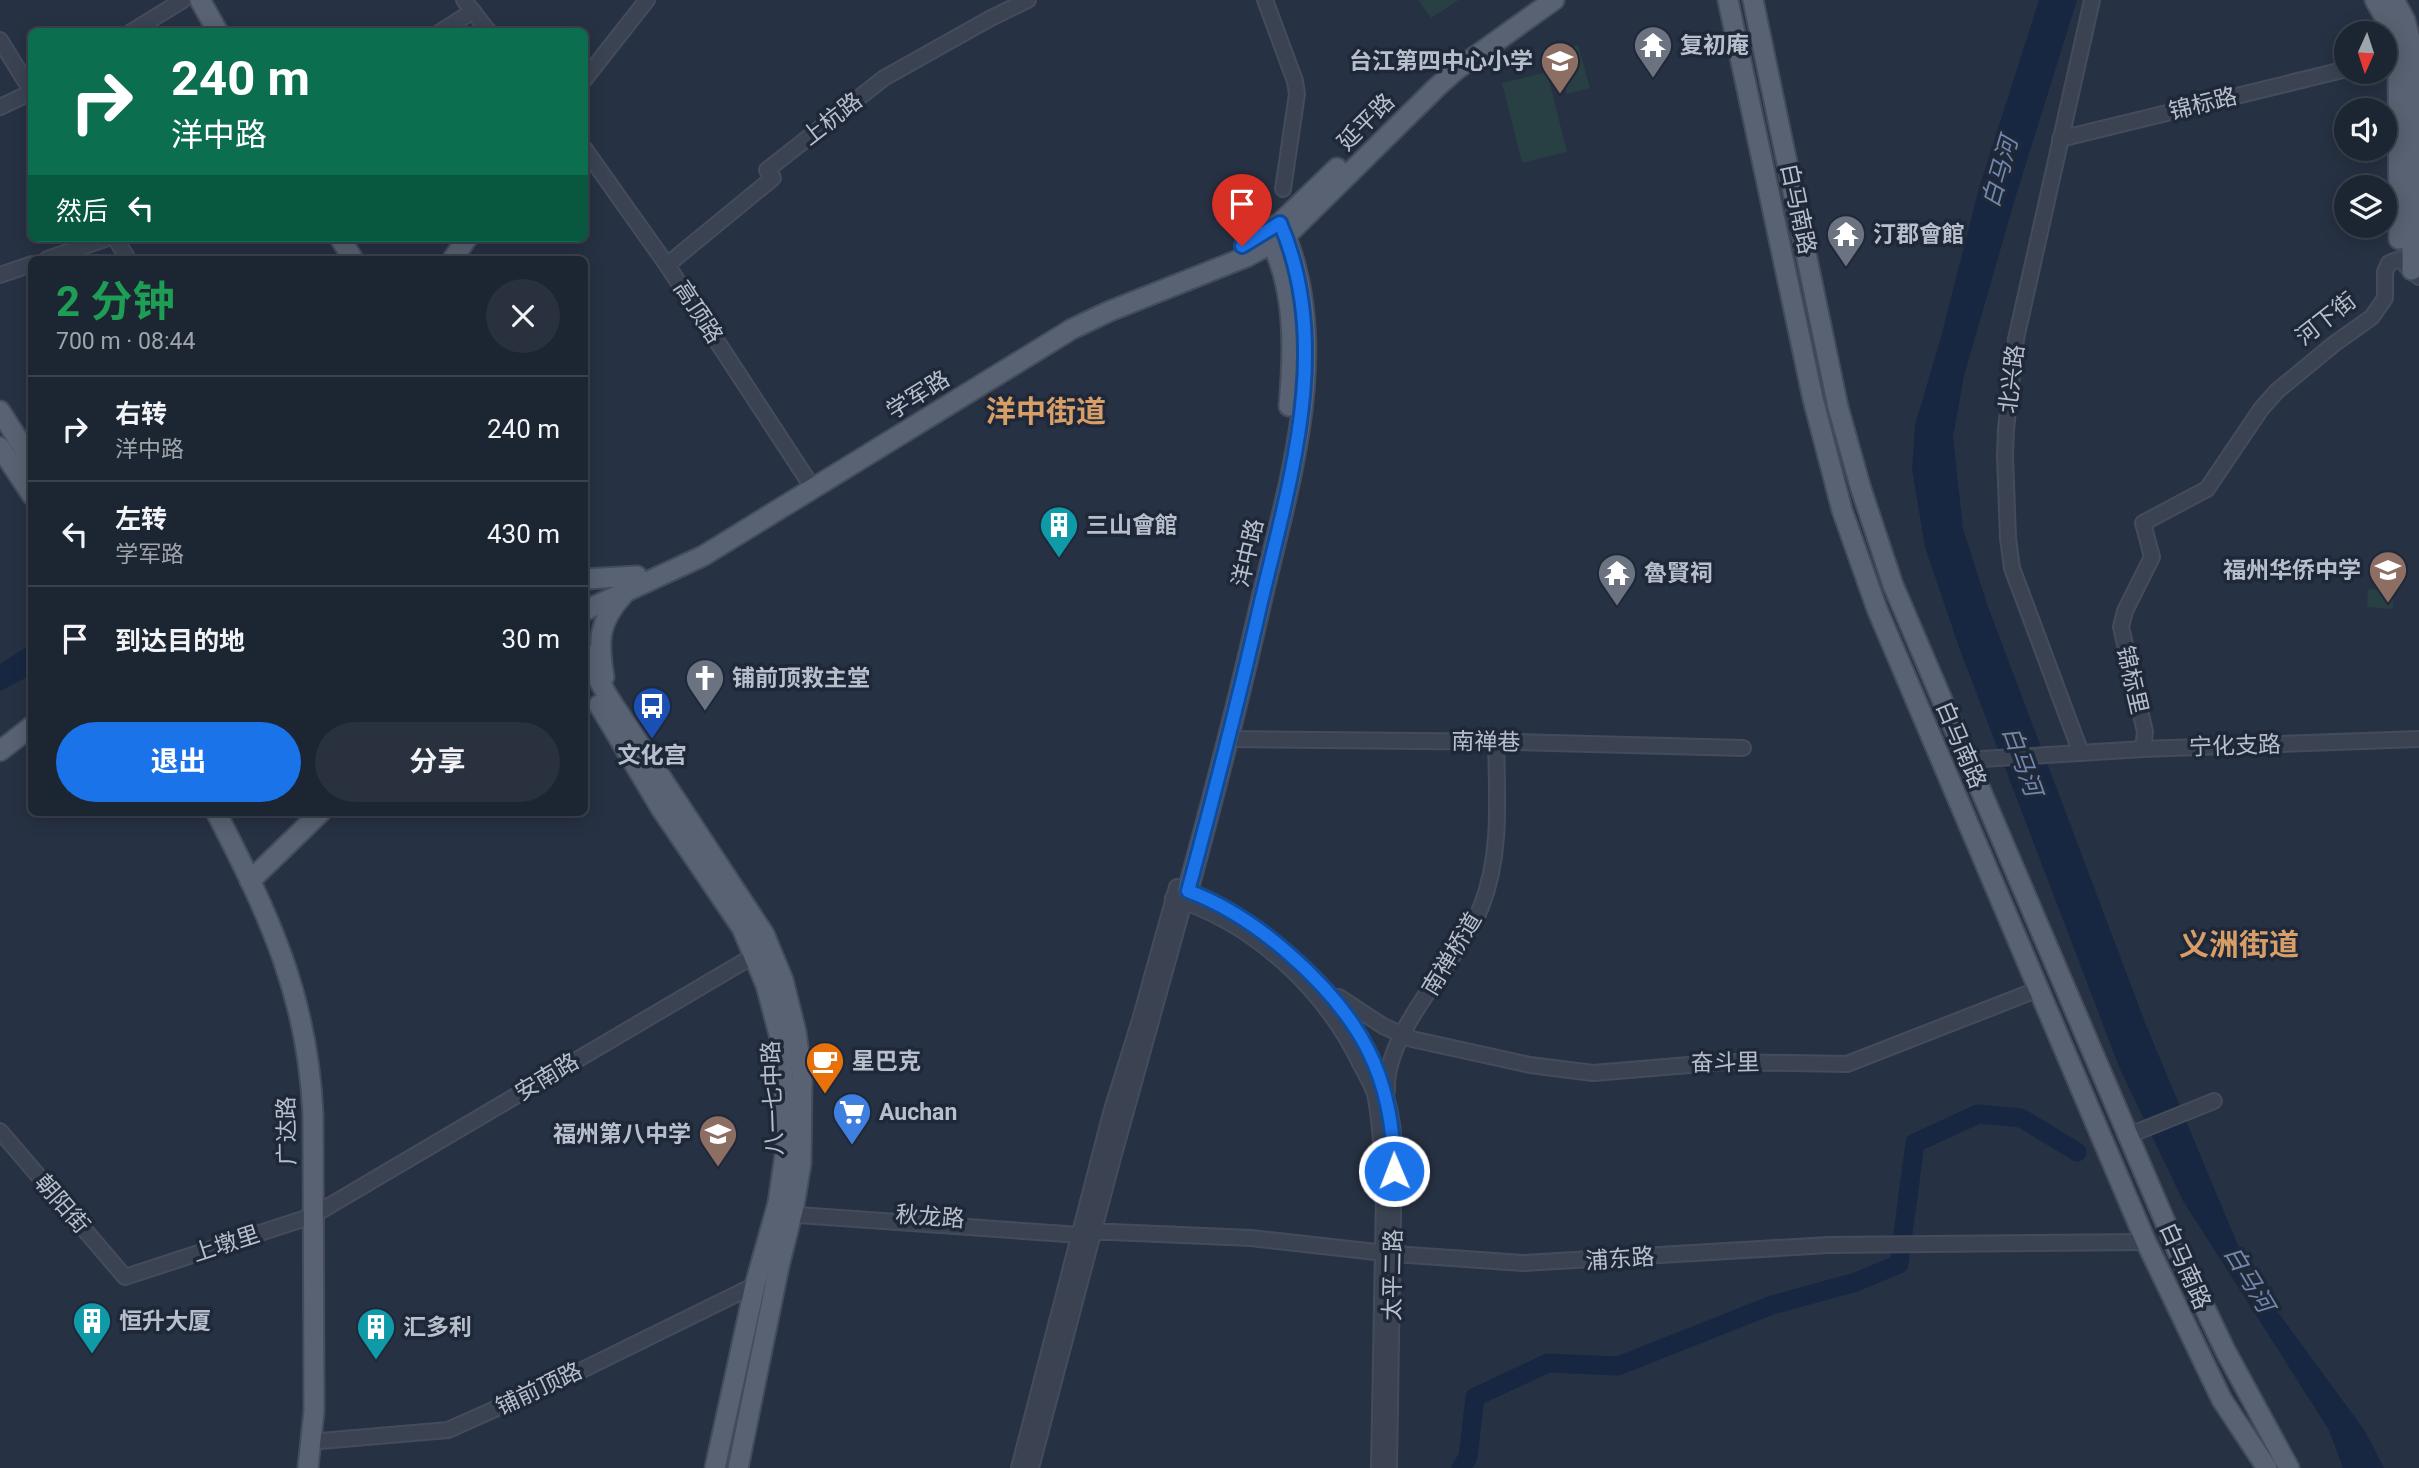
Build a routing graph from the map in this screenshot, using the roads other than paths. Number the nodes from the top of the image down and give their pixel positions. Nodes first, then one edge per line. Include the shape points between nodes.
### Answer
1 (183, 0) edge
2 (200, 0) edge
3 (214, 0) edge
4 (647, 0) edge
5 (1028, 0) edge
6 (1265, 0) edge
7 (1534, 0) edge
8 (1554, 0) edge
9 (1728, 0) edge
10 (1754, 0) edge
11 (2091, 0) edge
12 (2375, 0) edge
13 (2393, 0) edge
14 (468, 5) edge
15 (138, 28) edge
16 (216, 28) edge
17 (230, 28) edge
18 (444, 28) edge
19 (486, 28) edge
20 (0, 40) edge
21 (2404, 56) edge
22 (2334, 72) edge
23 (588, 75) edge
24 (28, 86) edge
25 (28, 94) edge
26 (0, 107) edge
27 (2060, 139) junction
28 (588, 154) edge
29 (1283, 189) dead end
30 (1276, 234) junction
31 (96, 242) edge
32 (56, 256) edge
33 (28, 265) edge
34 (667, 265) junction
35 (2410, 269) edge
36 (0, 275) edge
37 (0, 411) edge
38 (0, 430) edge
39 (0, 447) edge
40 (28, 458) edge
41 (0, 461) edge
42 (28, 469) edge
43 (807, 479) junction
44 (2207, 489) joint
45 (28, 490) edge
46 (28, 492) edge
47 (637, 576) junction
48 (588, 579) edge
49 (624, 594) junction
50 (588, 595) edge
51 (588, 609) edge
52 (588, 659) edge
53 (588, 688) edge
54 (607, 695) junction
55 (28, 729) edge
56 (2419, 738) edge
57 (28, 739) edge
58 (1229, 739) junction
59 (1496, 742) junction
60 (1744, 748) dead end
61 (2143, 749) junction
62 (0, 751) edge
63 (2081, 753) junction
64 (1966, 760) junction
65 (0, 761) edge
66 (218, 816) edge
67 (232, 816) edge
68 (300, 816) edge
69 (316, 816) edge
70 (252, 870) junction
71 (1181, 894) junction
72 (762, 951) junction
73 (1326, 988) junction
74 (2039, 989) junction
75 (1402, 1035) junction
76 (1388, 1100) junction
77 (2214, 1101) dead end
78 (0, 1131) edge
79 (2127, 1136) junction
80 (785, 1209) junction
81 (319, 1212) junction
82 (1085, 1231) junction
83 (2146, 1242) junction
84 (1388, 1253) junction
85 (125, 1277) joint
86 (755, 1285) junction
87 (315, 1442) junction
88 (308, 1468) edge
89 (320, 1468) edge
90 (715, 1468) edge
91 (738, 1468) edge
92 (1019, 1468) edge
93 (1031, 1468) edge
94 (1379, 1468) edge
95 (1390, 1468) edge
96 (2267, 1468) edge
97 (2289, 1468) edge

1 - 15 street
2 - 16 main road
3 - 17 main road
4 - 23 street
5 - 34 street, 上杭路 via 884,79 767,170 773,178
6 - 29 street via 1297,94
7 - 30 main road, 延平路 via 1446,63
8 - 30 main road, 延平路 via 1437,87
9 - 74 main road, 白马南路 via 1813,399 1842,510 1877,609
10 - 64 main road via 1849,449 1893,585
11 - 27 street, 北兴路
12 - 21 main road, 河下街
13 - 21 main road, 河下街 via 2405,19
14 - 18 street
14 - 19 street
20 - 24 street
21 - 35 main road, 河下街
22 - 27 street, 锦标路
25 - 26 street
27 - 63 street, 北兴路 via 2016,339 2006,429 2006,489 2009,551 2017,582
28 - 34 street, 高顶路
30 - 43 main road, 学军路 via 1068,319
30 - 49 main road, 学军路 via 1072,329 703,556
30 - 58 main road, 洋中路 via 1297,277 1304,329 1301,419
30 - 71 main road, 洋中路 via 1291,323 1287,434
31 - 32 street
33 - 36 street
34 - 43 street, 高顶路
35 - 44 street, 河下街 via 2393,260 2386,267 2386,291 2377,311 2277,391
37 - 40 main road
38 - 42 main road
39 - 45 main road
41 - 46 main road
43 - 47 main road, 学军路
44 - 61 street, 锦标里 via 2143,523 2152,557 2120,627 2145,732
47 - 48 main road
47 - 50 main road, 学军路
49 - 51 main road, 学军路
49 - 54 main road via 602,627 600,655
52 - 54 main road, 八一七中路
53 - 72 main road, 八一七中路 via 662,810
54 - 72 main road, 八一七中路 via 756,920
55 - 62 main road
56 - 61 street, 宁化支路
57 - 65 main road
58 - 59 street, 南禅巷
58 - 71 main road, 洋中路
59 - 60 street, 南禅巷
59 - 75 street, 南禅桥道 via 1495,837 1487,891 1469,932
61 - 63 street, 宁化支路
63 - 64 street, 宁化支路
64 - 79 main road
66 - 70 main road, 广达路
67 - 70 main road, 广达路
68 - 70 main road
69 - 70 main road
70 - 81 main road, 广达路 via 288,969 305,1038
71 - 73 street, 太平二路 via 1218,903 1247,920
71 - 82 street via 1111,1165
71 - 84 street, 太平二路 via 1236,926 1284,964 1322,1003 1354,1049 1374,1092
72 - 80 main road, 八一七中路 via 792,1015 802,1077 803,1140
72 - 81 street, 安南路
73 - 75 street, 奋斗里
73 - 76 street, 太平二路 via 1366,1044
74 - 75 street, 奋斗里 via 1842,1065 1725,1062 1580,1072 1491,1058
74 - 83 main road, 白马南路
75 - 76 street, 南禅桥道 via 1388,1075
76 - 84 street, 太平二路 via 1394,1144
77 - 79 street
78 - 85 street, 朝阳街
79 - 97 main road via 2214,1329
80 - 82 street, 秋龙路
80 - 86 main road, 八一七中路
80 - 91 main road, 八一七中路 via 779,1266
81 - 85 street, 上墩里
81 - 87 main road, 广达路 via 326,1411
82 - 84 street, 浦东路 via 1262,1239
82 - 92 street
82 - 93 street
83 - 84 street, 浦东路 via 1813,1246 1542,1263
83 - 96 main road, 白马南路 via 2222,1400
84 - 94 street, 太平二路
84 - 95 street, 太平二路
86 - 87 street, 铺前顶路 via 448,1430
86 - 90 main road, 八一七中路
87 - 88 main road, 广达路
87 - 89 main road, 广达路

